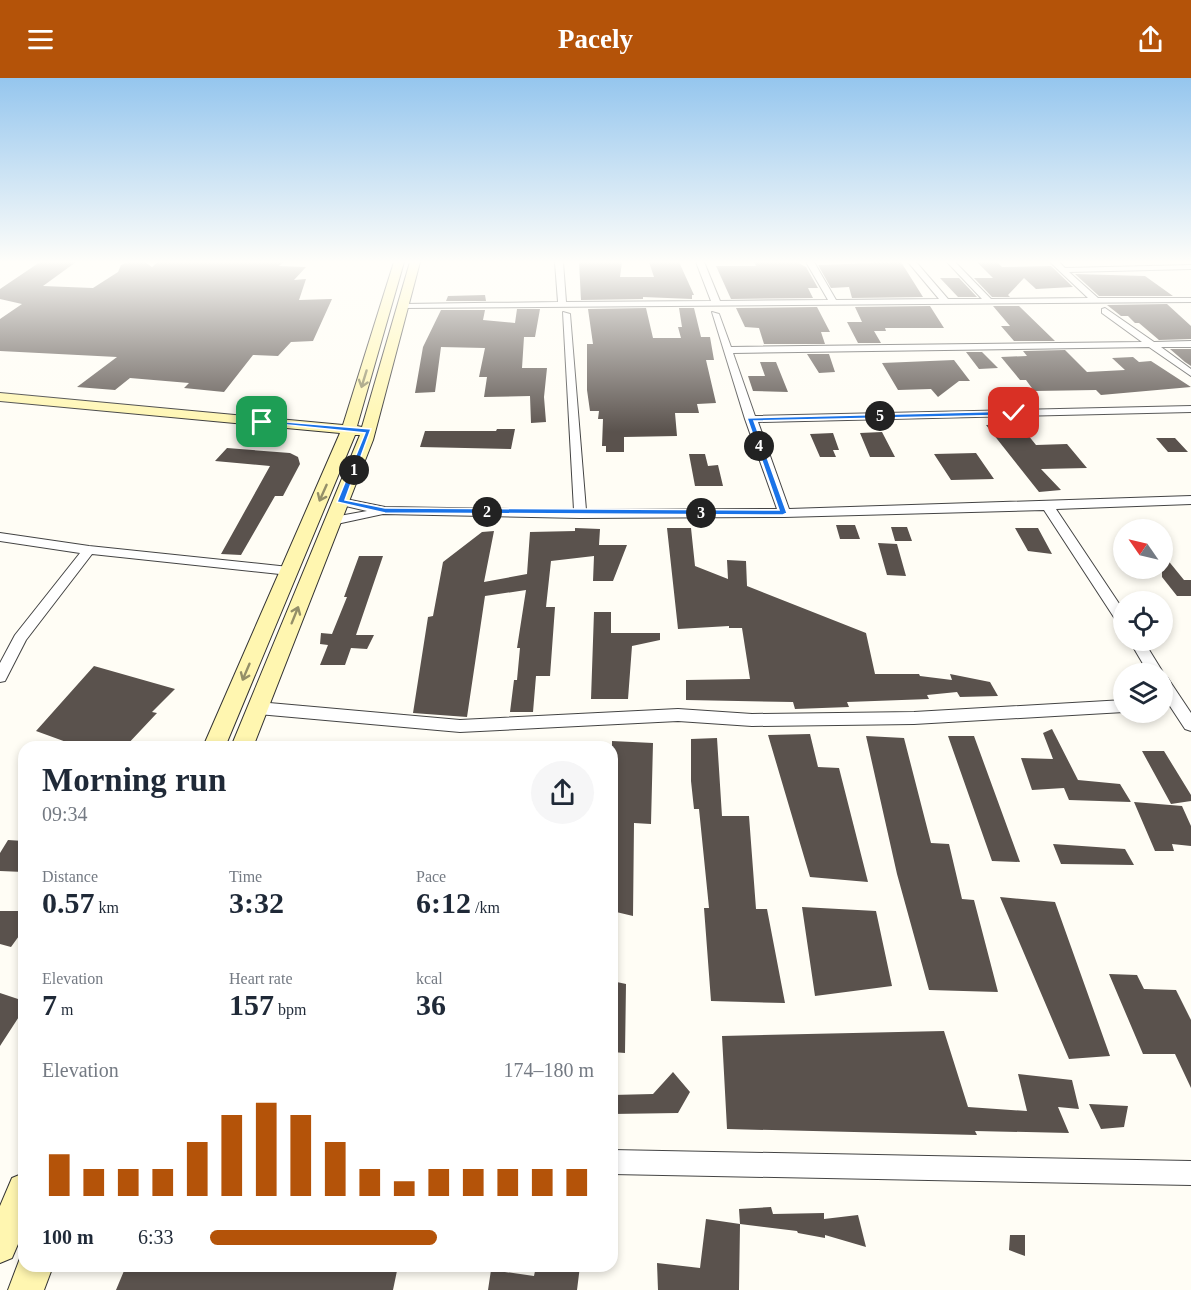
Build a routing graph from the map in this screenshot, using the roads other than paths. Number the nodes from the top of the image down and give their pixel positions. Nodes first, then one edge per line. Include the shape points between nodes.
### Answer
1 (382, 319) edge
2 (400, 319) edge
3 (565, 319) edge
4 (719, 319) edge
5 (1117, 319) edge
6 (1191, 344) edge
7 (1154, 345) junction
8 (729, 350) junction
9 (1191, 373) edge
10 (0, 397) edge
11 (0, 405) edge
12 (1191, 409) edge
13 (750, 420) junction
14 (348, 435) junction
15 (367, 436) junction
16 (1191, 500) edge
17 (341, 502) junction
18 (1048, 506) junction
19 (385, 511) junction
20 (580, 513) junction
21 (783, 513) junction
22 (332, 521) junction
23 (0, 537) edge
24 (89, 550) junction
25 (289, 571) junction
26 (1113, 605) edge
27 (0, 677) edge
28 (1113, 707) edge
29 (1173, 707) edge
30 (258, 708) junction
31 (1191, 725) edge
32 (217, 741) edge
33 (244, 741) edge
34 (618, 1162) edge
35 (1191, 1173) edge
36 (18, 1204) edge
37 (0, 1246) edge
38 (33, 1272) edge
39 (26, 1290) edge

1 -> 14 main road
2 - 15 main road
3 - 20 street
4 - 8 street
5 - 7 street
6 - 7 street
7 - 8 street
7 - 9 street
8 - 13 street
10 - 14 main road
11 - 14 main road
12 - 13 street
13 - 21 street
14 - 15 main road
14 -> 25 main road
15 - 17 main road
16 - 18 street
17 - 19 street
17 - 22 main road
18 - 21 street
18 - 26 street
19 - 20 street
19 - 22 street
20 - 21 street
30 -> 22 main road
23 - 24 street
24 - 25 street
24 - 27 street via 20,638
25 -> 32 main road
28 - 30 street via 914,718 752,720 678,715 460,726
29 - 31 street
30 - 33 main road
34 - 35 street
36 - 37 main road
38 - 39 main road

